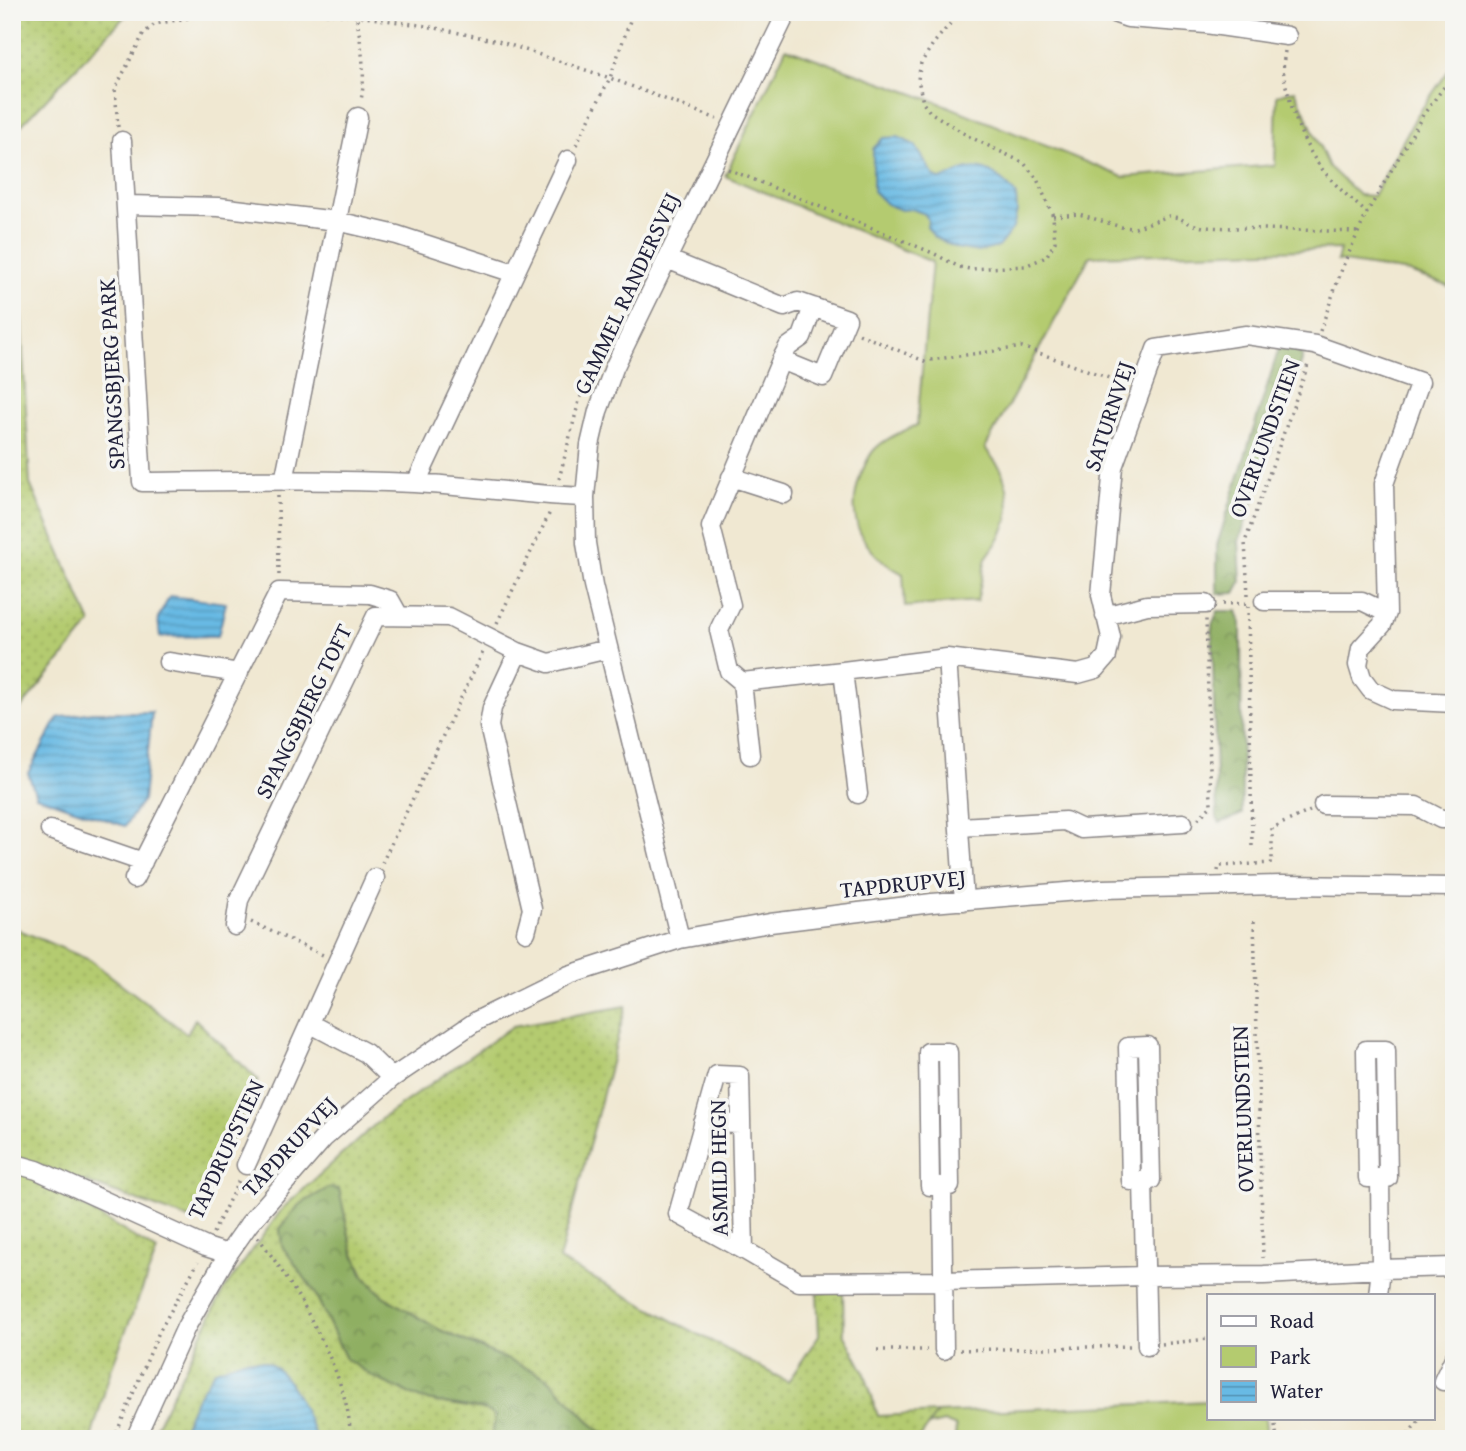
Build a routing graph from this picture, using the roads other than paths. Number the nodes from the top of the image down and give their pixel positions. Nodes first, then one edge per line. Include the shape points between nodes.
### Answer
1 (787, 12) edge
2 (1111, 12) edge
3 (1287, 36) road end
4 (358, 117) road end
5 (122, 141) road end
6 (568, 160) road end
7 (127, 205) junction
8 (337, 221) junction
9 (667, 258) junction
10 (514, 272) junction
11 (813, 307) junction
12 (781, 360) junction
13 (731, 477) junction
14 (281, 481) junction
15 (416, 483) junction
16 (784, 494) dead end
17 (585, 497) junction
18 (1256, 602) road end
19 (1206, 604) road end
20 (1388, 612) junction
21 (399, 616) junction
22 (1105, 616) junction
23 (608, 649) junction
24 (518, 652) junction
25 (947, 658) junction
26 (168, 662) dead end
27 (843, 671) junction
28 (239, 673) junction
29 (742, 682) junction
30 (1454, 703) edge
31 (750, 755) dead end
32 (858, 794) dead end
33 (1323, 806) road end
34 (1454, 819) edge
35 (1183, 823) road end
36 (959, 827) junction
37 (50, 830) dead end
38 (143, 862) junction
39 (375, 878) road end
40 (134, 880) dead end
41 (1454, 887) edge
42 (964, 901) junction
43 (235, 922) road end
44 (526, 932) dead end
45 (680, 939) junction
46 (311, 1024) junction
47 (392, 1078) junction
48 (704, 1123) junction
49 (741, 1124) junction
50 (12, 1163) edge
51 (246, 1166) road end
52 (1380, 1178) junction
53 (1143, 1181) junction
54 (942, 1186) junction
55 (744, 1250) junction
56 (228, 1254) junction
57 (1454, 1267) edge
58 (1381, 1269) junction
59 (1145, 1276) junction
60 (943, 1281) junction
61 (1378, 1294) edge
62 (1146, 1346) road end
63 (944, 1350) road end
64 (1454, 1358) edge
65 (1444, 1381) dead end
66 (135, 1439) edge

1 - 9 street, GAMMEL RANDERSVEJ
2 - 3 street via 1128,18
4 - 8 street
5 - 7 street, SPANGSBJERG PARK
6 - 10 street
7 - 8 street via 219,206
7 - 14 street, SPANGSBJERG PARK via 142,482
8 - 10 street
8 - 14 street
9 - 11 street via 784,307 799,302
9 - 17 street, GAMMEL RANDERSVEJ via 598,411
10 - 15 street
11 - 12 street via 802,337 788,346
11 - 12 street via 847,319 823,377
12 - 13 street
13 - 16 street
13 - 29 street via 712,527 731,605 719,630 729,671
14 - 15 street, SPANGSBJERG PARK
15 - 17 street, SPANGSBJERG PARK
17 - 23 street, GAMMEL RANDERSVEJ via 586,543
18 - 20 street via 1362,601
19 - 22 street via 1147,605
20 - 22 street, SATURNVEJ via 1384,484 1420,382 1315,345 1246,335 1156,349 1113,467 1101,594
20 - 30 street via 1361,648 1358,665 1362,678 1371,690 1393,700
21 - 24 street, SPANGSBJERG TOFT via 449,617
21 - 28 street via 390,600 370,594 279,592
21 - 43 street, SPANGSBJERG TOFT via 376,616 239,900
22 - 25 street, SATURNVEJ via 1111,637 1107,656 1097,669 1078,674
23 - 24 street, SPANGSBJERG TOFT via 548,663
23 - 45 street, GAMMEL RANDERSVEJ
24 - 44 street via 492,708 489,726 532,909
25 - 27 street, SATURNVEJ
25 - 36 street
26 - 28 street
27 - 29 street, SATURNVEJ
27 - 32 street
28 - 38 street
29 - 31 street
33 - 34 street via 1416,806
35 - 36 street via 1082,829 1065,821
36 - 42 street
37 - 38 street
38 - 40 street
39 - 46 street, TAPDRUPSTIEN
41 - 42 street, TAPDRUPVEJ via 1102,889
42 - 45 street, TAPDRUPVEJ via 842,913
45 - 47 street, TAPDRUPVEJ via 569,975 478,1020
46 - 47 street via 366,1053
46 - 51 street, TAPDRUPSTIEN
47 - 56 street, TAPDRUPVEJ via 323,1139
48 - 49 street
48 - 49 street, ASMILD HEGN via 717,1075 740,1076
48 - 55 street, ASMILD HEGN via 678,1214
49 - 55 street, ASMILD HEGN
50 - 56 street via 71,1184
52 - 52 street via 1368,1178 1367,1050 1386,1050 1388,1178
52 - 58 street
53 - 53 street via 1151,1180 1148,1046 1128,1047 1131,1181
53 - 59 street
54 - 54 street via 950,1186 948,1052 928,1052 930,1186
54 - 60 street
55 - 60 street, ASMILD HEGN via 799,1282
56 - 66 street, TAPDRUPVEJ via 186,1327
57 - 58 street, ASMILD HEGN
58 - 59 street, ASMILD HEGN
58 - 61 street
59 - 60 street, ASMILD HEGN
59 - 62 street
60 - 63 street
64 - 65 street

